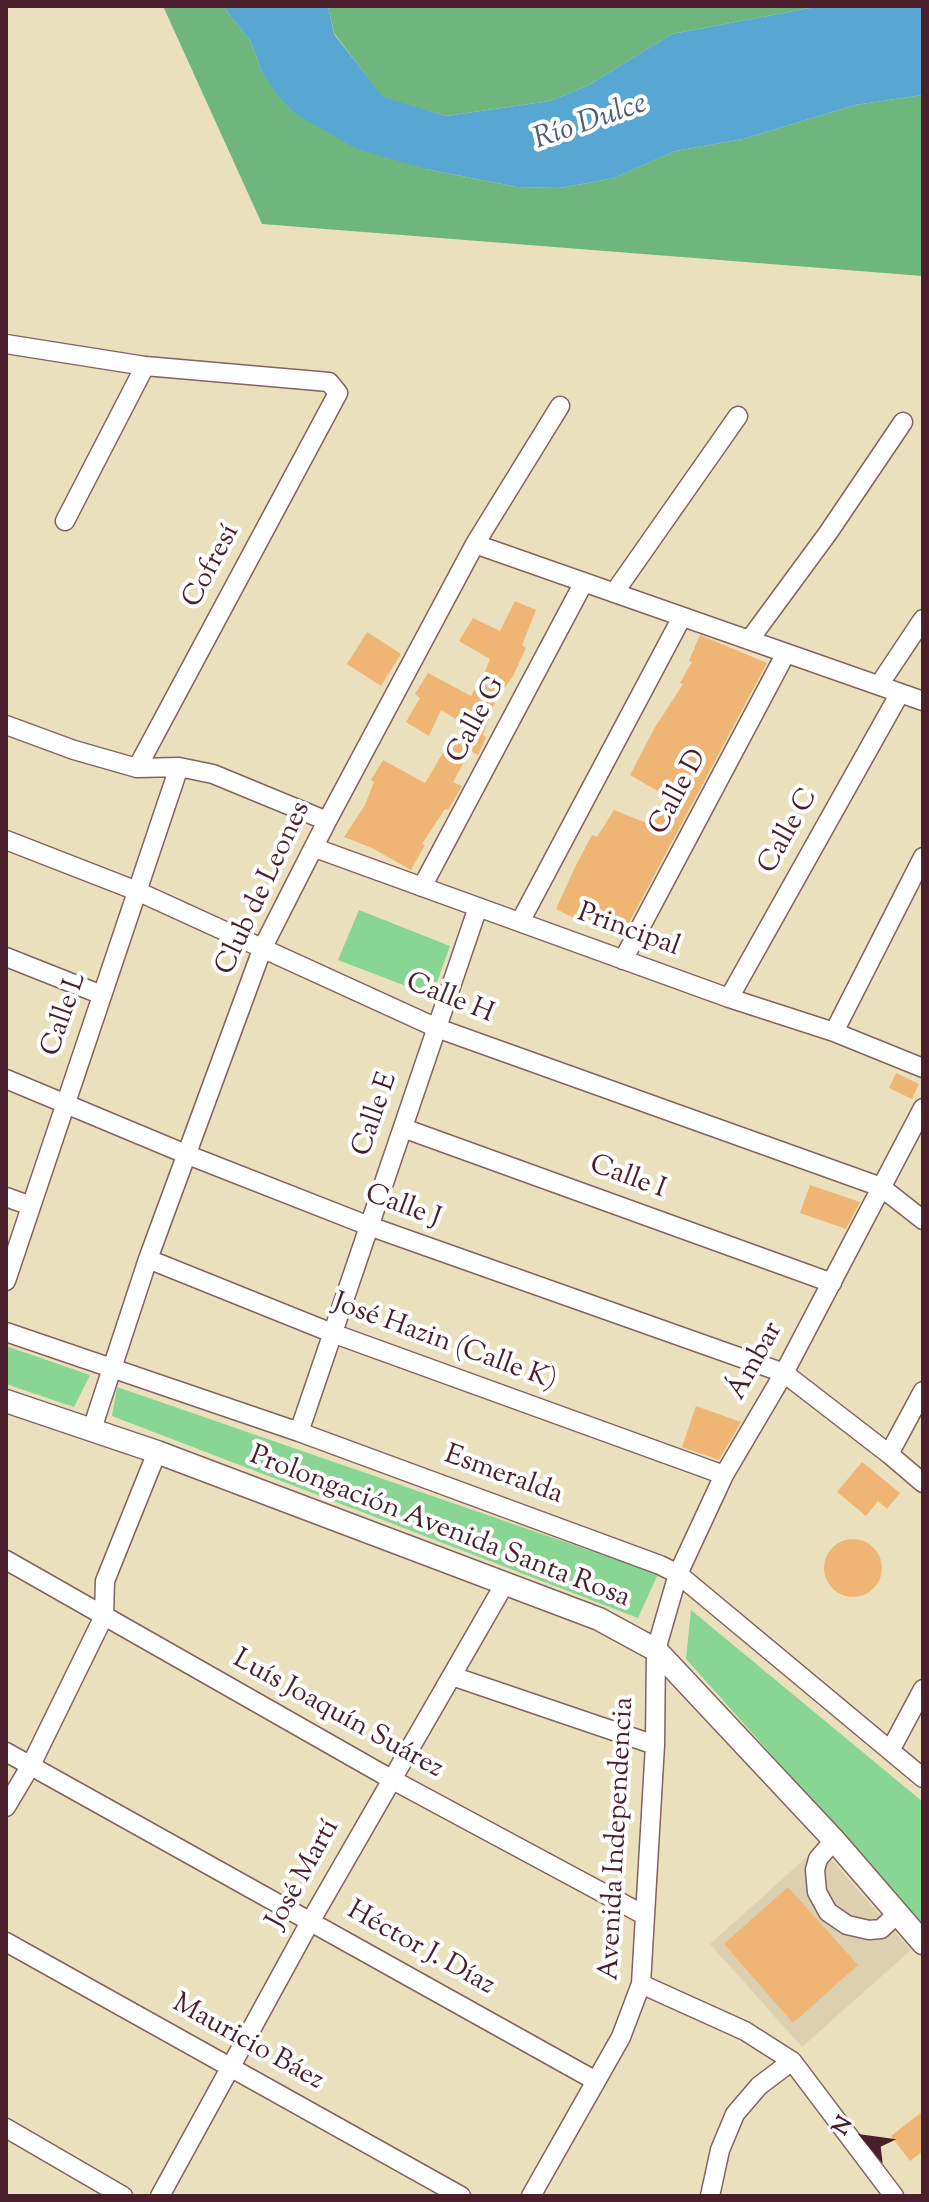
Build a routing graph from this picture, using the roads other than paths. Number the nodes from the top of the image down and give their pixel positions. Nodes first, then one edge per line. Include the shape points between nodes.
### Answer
1 (6, 344) edge
2 (145, 366) junction
3 (560, 406) dead end
4 (738, 416) dead end
5 (903, 422) dead end
6 (65, 521) dead end
7 (475, 544) junction
8 (584, 582) junction
9 (614, 593) junction
10 (682, 617) junction
11 (923, 619) edge
12 (750, 639) junction
13 (786, 653) junction
14 (879, 685) junction
15 (900, 693) junction
16 (923, 701) edge
17 (6, 725) edge
18 (179, 767) junction
19 (137, 768) junction
20 (327, 821) junction
21 (6, 840) edge
22 (315, 848) junction
23 (923, 857) edge
24 (422, 887) junction
25 (137, 891) junction
26 (478, 907) junction
27 (520, 922) junction
28 (263, 947) junction
29 (6, 957) edge
30 (623, 960) junction
31 (102, 995) junction
32 (729, 998) junction
33 (437, 1028) junction
34 (834, 1032) junction
35 (923, 1068) edge
36 (6, 1079) edge
37 (66, 1104) junction
38 (923, 1108) edge
39 (403, 1128) junction
40 (188, 1155) junction
41 (881, 1187) junction
42 (6, 1197) edge
43 (31, 1206) junction
44 (923, 1220) edge
45 (369, 1226) junction
46 (148, 1259) junction
47 (6, 1281) edge
48 (832, 1283) junction
49 (6, 1332) edge
50 (332, 1333) junction
51 (112, 1368) junction
52 (784, 1373) junction
53 (923, 1391) edge
54 (6, 1401) edge
55 (92, 1429) junction
56 (299, 1432) junction
57 (157, 1452) junction
58 (889, 1454) junction
59 (724, 1475) junction
60 (923, 1483) edge
61 (6, 1560) edge
62 (678, 1574) junction
63 (504, 1585) junction
64 (104, 1616) junction
65 (656, 1650) junction
66 (452, 1676) junction
67 (923, 1689) edge
68 (655, 1745) junction
69 (891, 1749) junction
70 (6, 1752) edge
71 (31, 1765) junction
72 (923, 1778) edge
73 (391, 1779) junction
74 (6, 1807) edge
75 (834, 1840) junction
76 (898, 1913) junction
77 (644, 1915) junction
78 (310, 1922) junction
79 (6, 1942) edge
80 (923, 1943) edge
81 (641, 1984) junction
82 (792, 2061) junction
83 (231, 2067) junction
84 (596, 2081) junction
85 (6, 2128) edge
86 (123, 2196) edge
87 (160, 2196) edge
88 (461, 2196) edge
89 (531, 2196) edge
90 (710, 2196) edge
91 (894, 2196) edge

1 - 2 street
2 - 6 street
2 - 19 street, Cofresí via 329,382 338,393
3 - 7 street, Club de Leones
4 - 9 street
5 - 12 street
7 - 8 street
7 - 20 street, Club de Leones
8 - 9 street
8 - 24 street, Calle G
9 - 10 street
10 - 12 street
10 - 27 street
11 - 14 street
12 - 13 street
13 - 14 street
13 - 30 street, Calle D
14 - 15 street
15 - 16 street
15 - 32 street, Calle C
17 - 19 street
18 - 19 street
18 - 20 street via 213,774
18 - 25 street, Calle L
20 - 22 street, Club de Leones
21 - 25 street, Calle H
22 - 24 street, Principal
22 - 28 street, Club de Leones
23 - 34 street
24 - 26 street, Principal
25 - 28 street, Calle H
25 - 31 street, Calle L
26 - 27 street, Principal
26 - 33 street, Calle E
27 - 30 street, Principal
28 - 33 street, Calle H
28 - 40 street, Club de Leones
29 - 31 street
30 - 32 street, Principal
31 - 37 street, Calle L
32 - 34 street, Principal
33 - 39 street, Calle E
33 - 41 street, Calle H
34 - 35 street, Principal
36 - 37 street, Calle J
37 - 40 street, Calle J
37 - 43 street, Calle L
38 - 41 street, Ámbar
39 - 45 street, Calle E
39 - 48 street, Calle I
40 - 45 street, Calle J
40 - 46 street, Club de Leones
41 - 44 street, Calle H
41 - 48 street, Ámbar
42 - 43 street
43 - 47 street, Calle L
45 - 50 street, Calle E
45 - 52 street, Calle J
46 - 50 street, José Hazin (Calle K)
46 - 51 street, Club de Leones
48 - 52 street, Ámbar
49 - 51 street, Esmeralda
50 - 56 street, Calle E
50 - 59 street, José Hazin (Calle K)
51 - 55 street, Club de Leones
51 - 56 street, Esmeralda
52 - 58 street, Calle J
52 - 59 street, Ámbar
53 - 58 street
54 - 55 main road, Prolongación Avenida Santa Rosa
55 - 57 main road, Prolongación Avenida Santa Rosa
56 - 62 street, Esmeralda
57 - 63 main road, Prolongación Avenida Santa Rosa
57 - 64 street via 105,1581
58 - 60 street, Calle J
59 - 62 street, Ámbar
61 - 64 street, Luís Joaquín Suárez
62 - 65 street, Ámbar
62 - 69 street, Esmeralda
63 - 65 main road, Prolongación Avenida Santa Rosa via 599,1619
63 - 66 street, José Martí
64 - 71 street
64 - 73 street, Luís Joaquín Suárez
65 - 68 street, Avenida Independencia
65 - 75 main road, Prolongación Avenida Santa Rosa
66 - 68 street
66 - 73 street, José Martí
67 - 69 street
68 - 77 street, Avenida Independencia
69 - 72 street, Esmeralda
70 - 71 street, Héctor J. Díaz
71 - 74 street
71 - 78 street, Héctor J. Díaz
73 - 77 street, Luís Joaquín Suárez
73 - 78 street, José Martí
75 - 76 main road, Prolongación Avenida Santa Rosa
75 - 76 street via 815,1870 817,1892 828,1912 847,1925 869,1930 881,1929
76 - 80 main road, Prolongación Avenida Santa Rosa
77 - 81 street, Avenida Independencia
78 - 83 street, José Martí
78 - 84 street, Héctor J. Díaz
79 - 83 street, Mauricio Báez
81 - 82 street via 745,2031
81 - 84 street, Avenida Independencia
82 - 90 street via 759,2086 735,2114
82 - 91 street
83 - 87 street, José Martí
83 - 88 street, Mauricio Báez
84 - 89 street, Avenida Independencia
85 - 86 street

